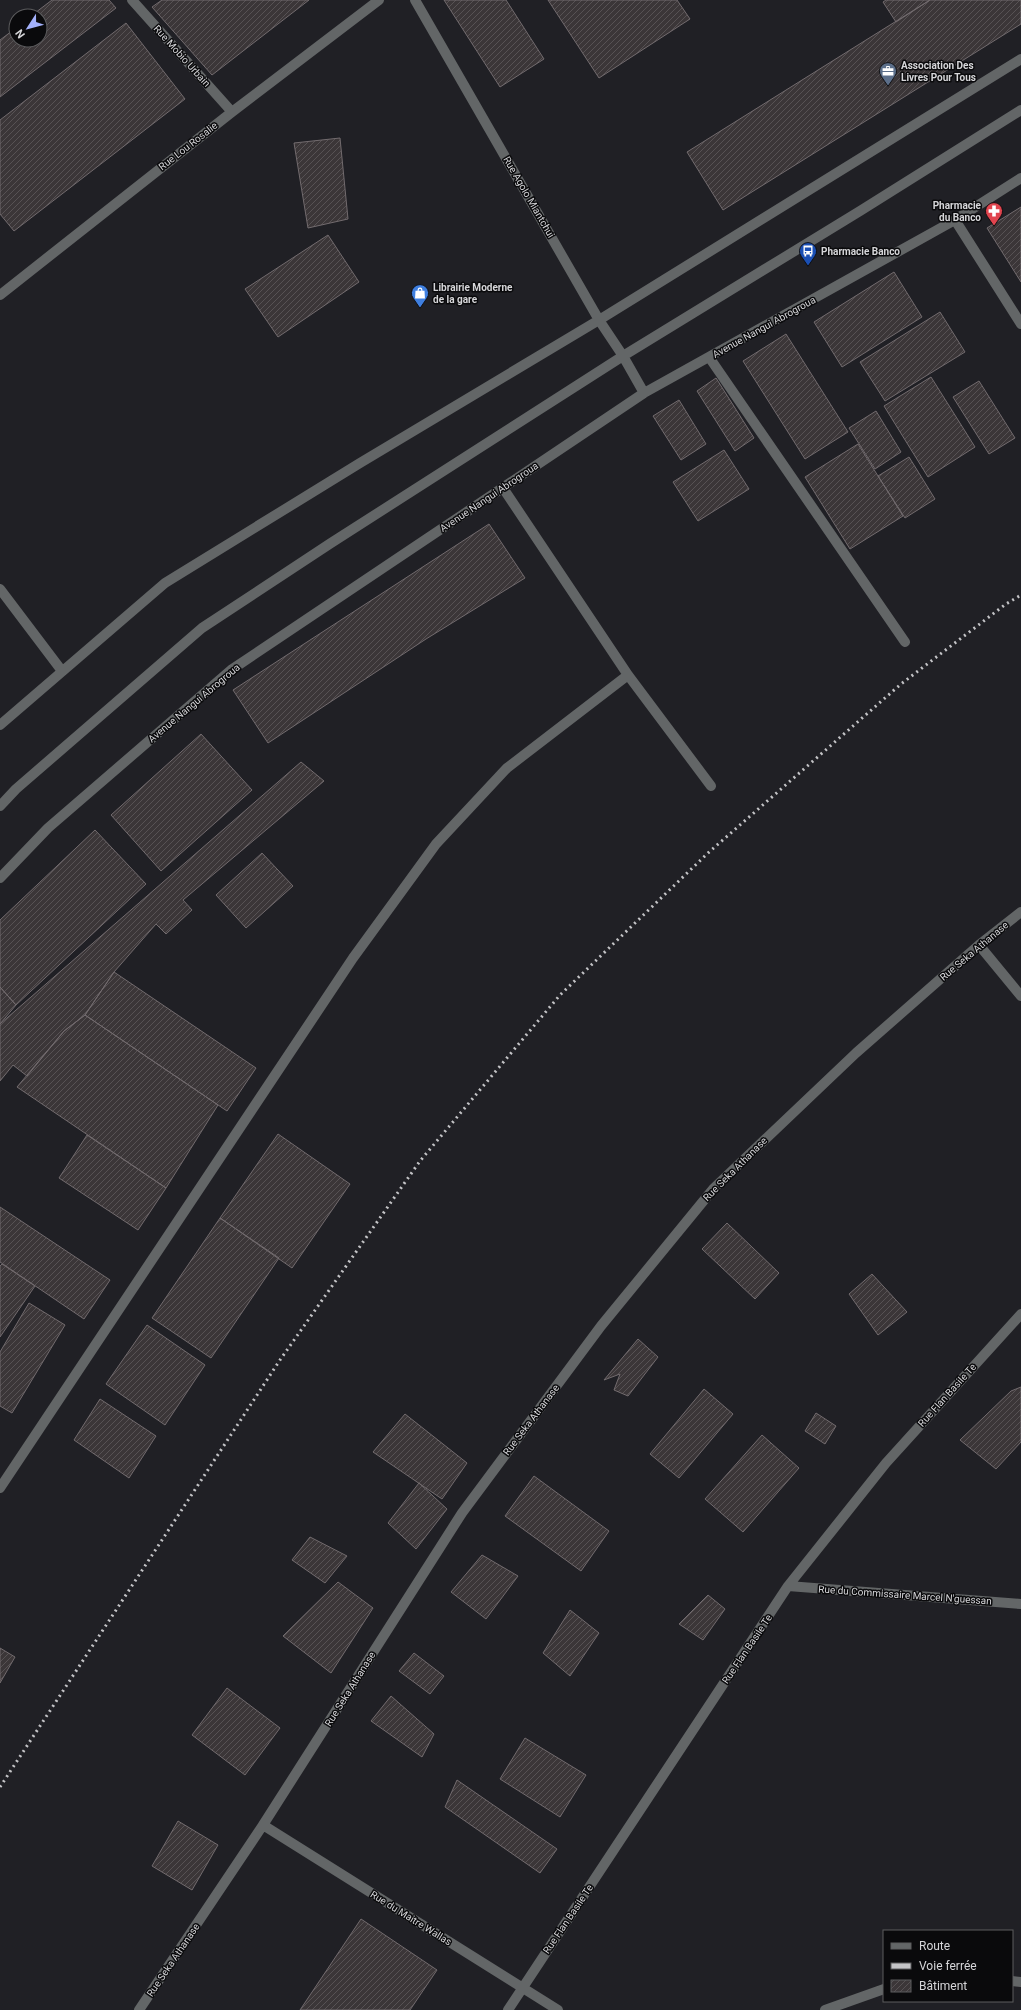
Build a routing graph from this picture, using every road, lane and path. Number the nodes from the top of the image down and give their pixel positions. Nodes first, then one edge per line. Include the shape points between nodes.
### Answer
1 (132, 0) edge
2 (379, 0) edge
3 (416, 0) edge
4 (1021, 59) edge
5 (1021, 110) edge
6 (232, 112) junction
7 (1021, 178) edge
8 (955, 220) junction
9 (0, 295) edge
10 (599, 320) junction
11 (1021, 324) edge
12 (623, 356) junction
13 (709, 357) junction
14 (644, 393) junction
15 (503, 488) junction
16 (0, 589) edge
17 (905, 642) dead end
18 (62, 671) junction
19 (628, 675) junction
20 (0, 725) edge
21 (711, 786) dead end
22 (0, 806) edge
23 (0, 878) edge
24 (1021, 912) edge
25 (979, 945) junction
26 (1021, 996) edge
27 (1018, 1319) edge
28 (0, 1488) edge
29 (788, 1586) junction
30 (1021, 1604) edge
31 (263, 1825) junction
32 (522, 1988) junction
33 (883, 1988) edge
34 (139, 2010) edge
35 (508, 2010) edge
36 (558, 2010) edge
37 (825, 2010) edge

1 - 6 street, Rue Mobio Urbain
2 - 6 street, Rue Lou Rosalie
3 - 10 street, Rue Agolo Miantchui
4 - 10 street
5 - 12 street
6 - 9 street, Rue Lou Rosalie
7 - 8 street, Avenue Nangui Abrogroua
8 - 11 street
8 - 13 street, Avenue Nangui Abrogroua
10 - 12 street, Rue Agolo Miantchui
10 - 18 street via 164,583
12 - 14 street, Rue Agolo Miantchui
12 - 22 street via 202,628 16,789
13 - 14 street, Avenue Nangui Abrogroua
13 - 17 street
14 - 15 street, Avenue Nangui Abrogroua
15 - 19 street
15 - 23 street, Avenue Nangui Abrogroua via 231,670 48,828
16 - 18 street
18 - 20 street
19 - 21 street
19 - 28 street via 507,768 436,844 353,958
24 - 25 street, Rue Seka Athanase
25 - 26 street
25 - 31 street, Rue Seka Athanase via 856,1053 714,1188 600,1326 462,1513
27 - 29 street, Rue Flan Basile Te via 886,1463
29 - 30 street, Rue du Commissaire Marcel N'guessan
29 - 32 street, Rue Flan Basile Te
31 - 32 street, Rue du Maitre Wallas
31 - 34 street, Rue Seka Athanase
32 - 35 street, Rue Flan Basile Te
32 - 36 street, Rue du Maitre Wallas
33 - 37 street

